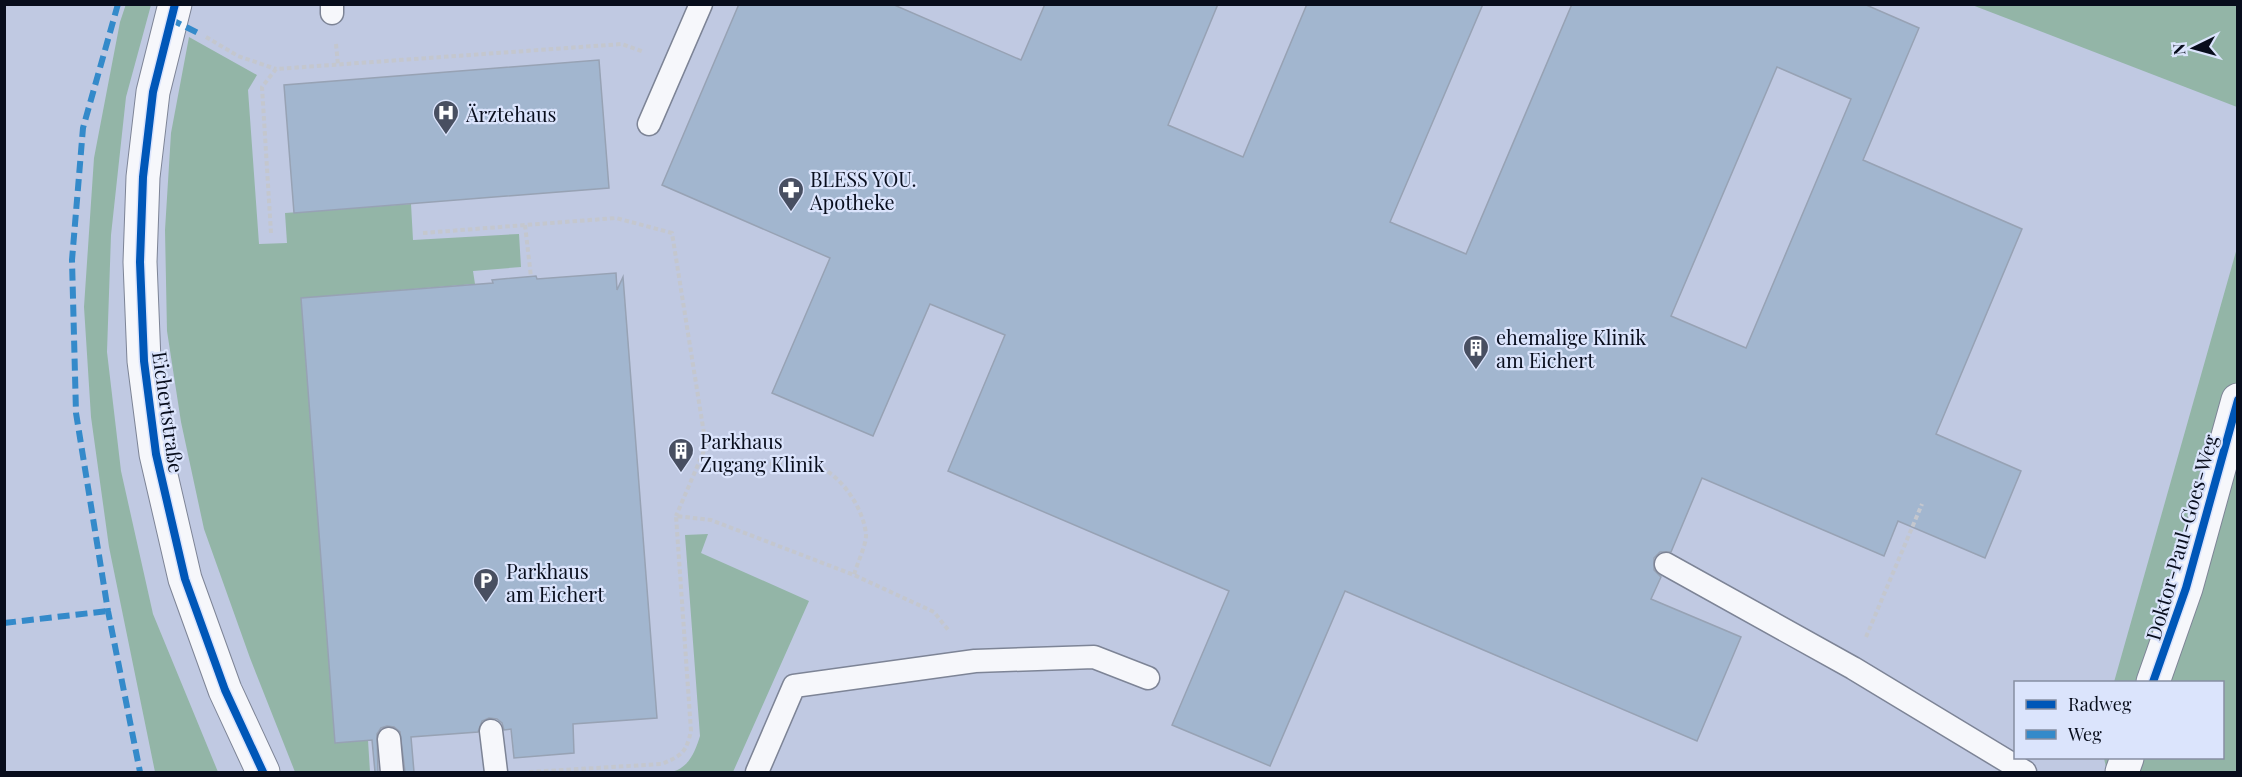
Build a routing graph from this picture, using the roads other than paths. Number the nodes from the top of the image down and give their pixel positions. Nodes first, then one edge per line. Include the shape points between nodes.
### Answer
1 (175, 4) edge
2 (701, 4) edge
3 (649, 124) dead end
4 (2238, 400) edge
5 (1666, 564) dead end
6 (1148, 678) dead end
7 (2153, 681) edge
8 (491, 731) dead end
9 (389, 739) dead end
10 (263, 772) edge
11 (392, 772) edge
12 (496, 772) edge
13 (757, 772) edge
14 (2025, 772) edge

1 - 10 street, Eichertstraße via 153,92 143,177 140,262 144,361 156,454 185,579 225,690
2 - 3 lane
4 - 7 street, Doktor-Paul-Goes-Weg via 2186,588
5 - 14 lane via 1852,668
6 - 13 lane via 1094,657 975,661 794,686
8 - 12 lane
9 - 11 lane

